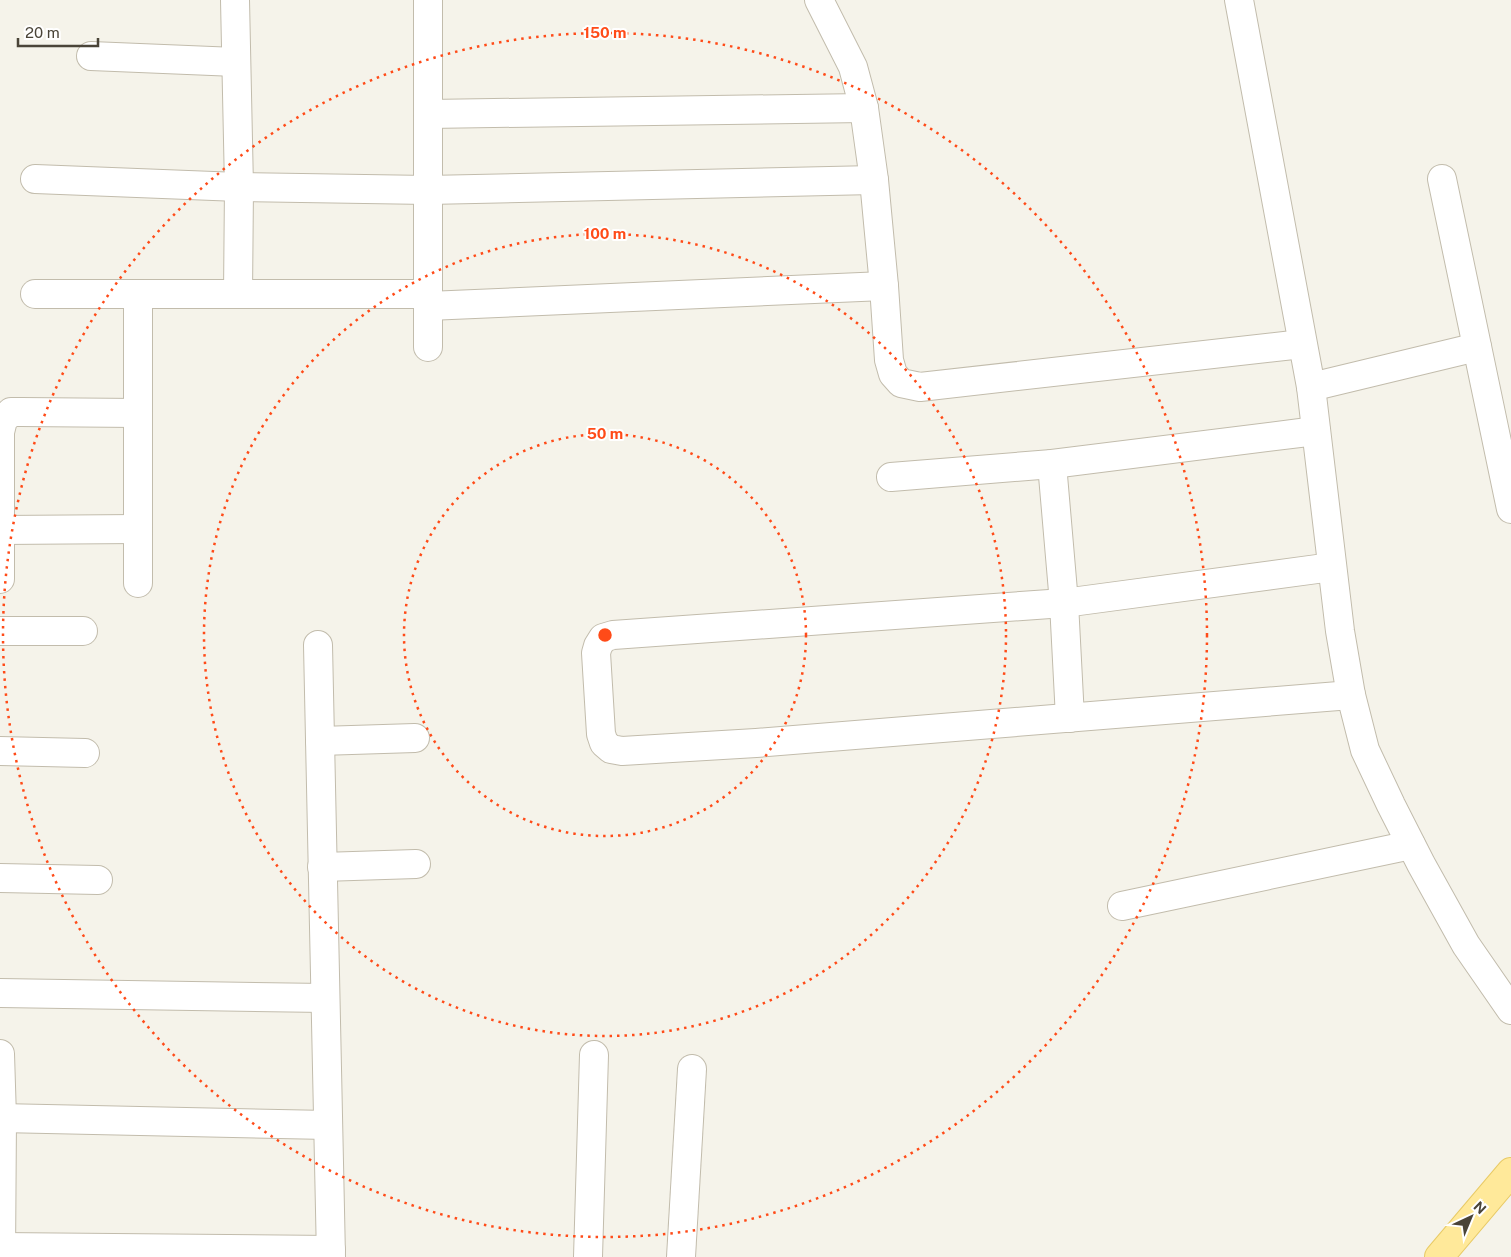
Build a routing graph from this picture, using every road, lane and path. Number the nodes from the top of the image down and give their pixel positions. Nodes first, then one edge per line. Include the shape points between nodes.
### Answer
1 (235, 0) edge
2 (428, 0) edge
3 (819, 0) edge
4 (1239, 0) edge
5 (91, 56) dead end
6 (236, 62) junction
7 (864, 108) junction
8 (428, 114) junction
9 (35, 179) dead end
10 (1442, 179) dead end
11 (874, 180) junction
12 (239, 187) junction
13 (428, 190) junction
14 (884, 286) junction
15 (35, 294) dead end
16 (138, 294) junction
17 (238, 294) junction
18 (428, 300) junction
19 (1302, 344) junction
20 (428, 347) dead end
21 (1477, 347) junction
22 (1311, 387) junction
23 (138, 413) junction
24 (1316, 431) junction
25 (0, 457) edge
26 (1052, 464) junction
27 (891, 477) dead end
28 (1511, 509) edge
29 (138, 528) junction
30 (1, 530) edge
31 (1332, 567) junction
32 (0, 579) edge
33 (138, 583) dead end
34 (1064, 603) junction
35 (0, 631) edge
36 (83, 631) dead end
37 (318, 645) dead end
38 (1351, 695) junction
39 (1070, 718) junction
40 (415, 738) dead end
41 (320, 741) junction
42 (0, 750) edge
43 (85, 753) dead end
44 (1411, 845) junction
45 (416, 864) dead end
46 (322, 867) junction
47 (0, 878) edge
48 (98, 880) dead end
49 (1122, 906) dead end
50 (0, 993) edge
51 (325, 998) junction
52 (1511, 1010) edge
53 (0, 1054) edge
54 (594, 1055) dead end
55 (692, 1069) dead end
56 (1, 1118) edge
57 (328, 1125) junction
58 (1511, 1172) edge
59 (1, 1250) edge
60 (331, 1253) edge
61 (588, 1257) edge
62 (681, 1257) edge
63 (1439, 1257) edge

1 - 6 street
2 - 8 street
3 - 7 street via 853,67
4 - 19 street
5 - 6 street
6 - 12 street
7 - 8 street
7 - 11 street
8 - 13 street
9 - 12 street
10 - 21 street
11 - 13 street
11 - 14 street
12 - 13 street
12 - 17 street
13 - 18 street
14 - 18 street
14 - 19 street via 889,360 893,374 902,383 920,387
15 - 16 street
16 - 17 street
16 - 23 street
17 - 18 street
18 - 20 street
19 - 22 street
21 - 22 street
21 - 28 street
22 - 24 street
23 - 25 street via 10,412 3,420 0,432
23 - 29 street
24 - 26 street
24 - 31 street
25 - 30 street
26 - 27 street
26 - 34 street
29 - 30 street
29 - 33 street
30 - 32 street
31 - 34 street
31 - 38 street
34 - 39 street
34 - 39 street via 613,635 603,638 596,653 601,734 611,749 622,751
35 - 36 street
37 - 41 street
38 - 39 street
38 - 44 street via 1365,750
40 - 41 street
41 - 46 street
42 - 43 street
44 - 49 street
44 - 52 street via 1466,946
45 - 46 street
46 - 51 street
47 - 48 street
50 - 51 street
51 - 57 street
53 - 56 street
54 - 61 street
55 - 62 street
56 - 57 street
56 - 59 street
57 - 60 street
58 - 63 main road
59 - 60 street

